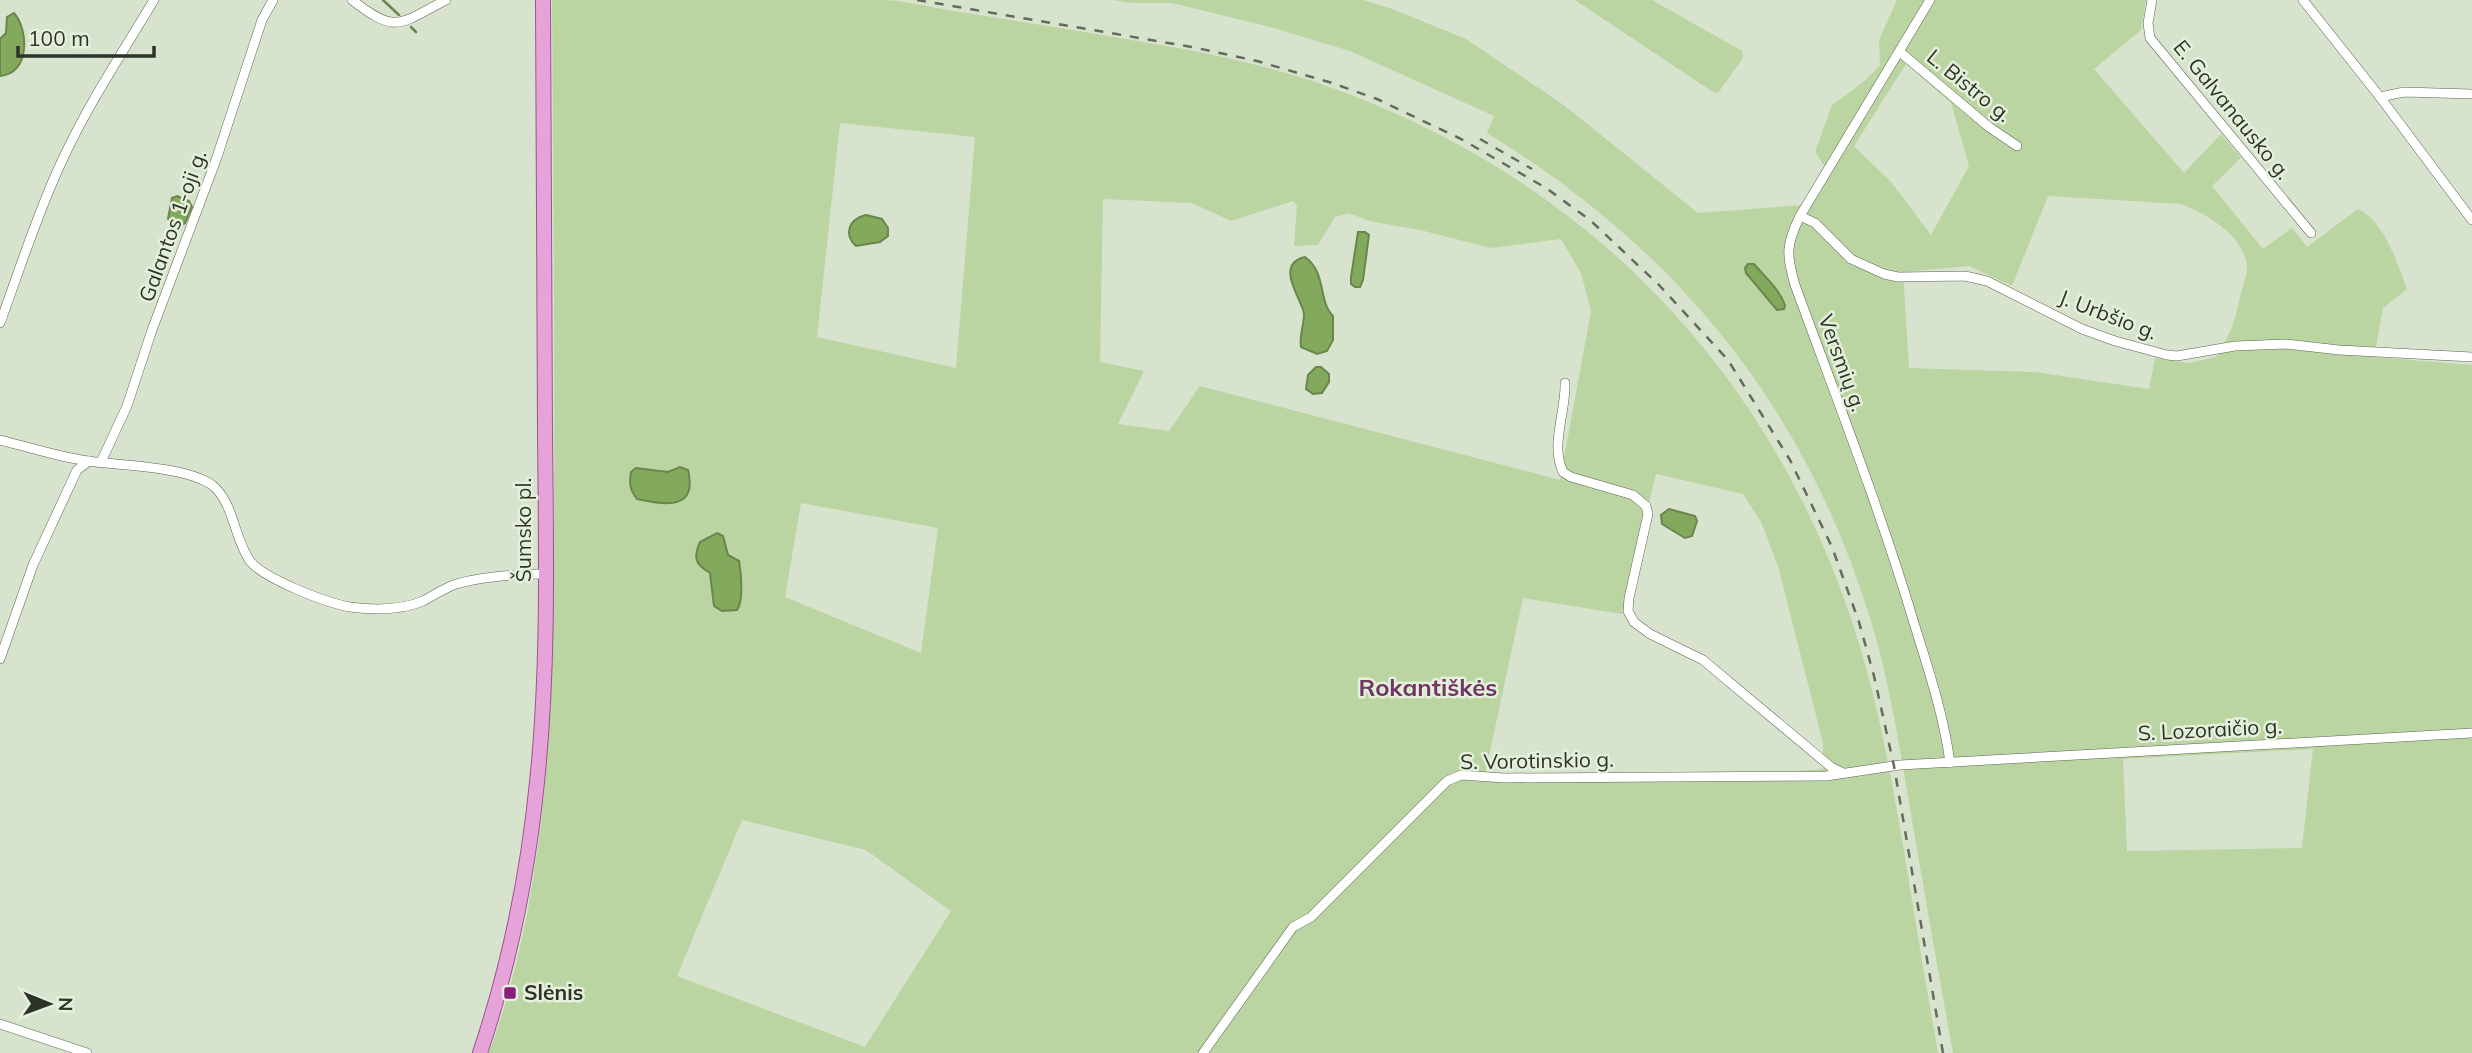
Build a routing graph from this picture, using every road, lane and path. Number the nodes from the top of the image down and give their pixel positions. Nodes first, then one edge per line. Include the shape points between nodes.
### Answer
1 (154, 0) edge
2 (273, 0) edge
3 (352, 0) edge
4 (446, 0) edge
5 (543, 0) edge
6 (1930, 0) edge
7 (2152, 0) edge
8 (2303, 0) edge
9 (1900, 52) junction
10 (2472, 94) edge
11 (2380, 97) junction
12 (2017, 146) dead end
13 (1800, 216) junction
14 (2472, 220) edge
15 (2311, 233) dead end
16 (0, 323) edge
17 (2472, 358) edge
18 (1565, 383) dead end
19 (0, 440) edge
20 (89, 461) junction
21 (101, 461) junction
22 (546, 574) junction
23 (0, 659) edge
24 (2472, 733) edge
25 (1950, 763) junction
26 (1844, 774) junction
27 (0, 1024) edge
28 (1204, 1052) edge
29 (87, 1053) edge
30 (480, 1053) edge

1 - 16 street via 61,161
2 - 21 street, Galantos 1-oji g. via 262,20 127,406
3 - 4 street via 386,23 407,20
5 - 22 main road, Šumsko pl.
6 - 9 street, Versmių g.
7 - 15 street, E. Galvanausko g. via 2150,38
8 - 11 street
9 - 12 street, L. Bistro g.
9 - 13 street, Versmių g.
10 - 11 street via 2404,92
11 - 14 street
13 - 17 street, J. Urbšio g. via 1815,223 1851,259 1884,274 1987,281 2082,329 2167,355 2286,344
13 - 25 street, Versmių g. via 1790,237 1789,263 1896,564
18 - 26 street via 1557,452 1563,472 1633,495 1646,506 1629,598 1628,611 1634,622 1703,660
19 - 20 street
20 - 21 street
20 - 23 street via 77,470 33,565
21 - 22 street via 179,473 213,486 250,561 264,573 327,602 396,608 469,581
22 - 30 main road, Šumsko pl. via 541,728 530,840 510,943
24 - 25 street, S. Lozoraičio g.
25 - 26 street, S. Vorotinskio g.
26 - 28 street, S. Vorotinskio g. via 1461,775 1447,781 1311,917 1293,927
27 - 29 street

